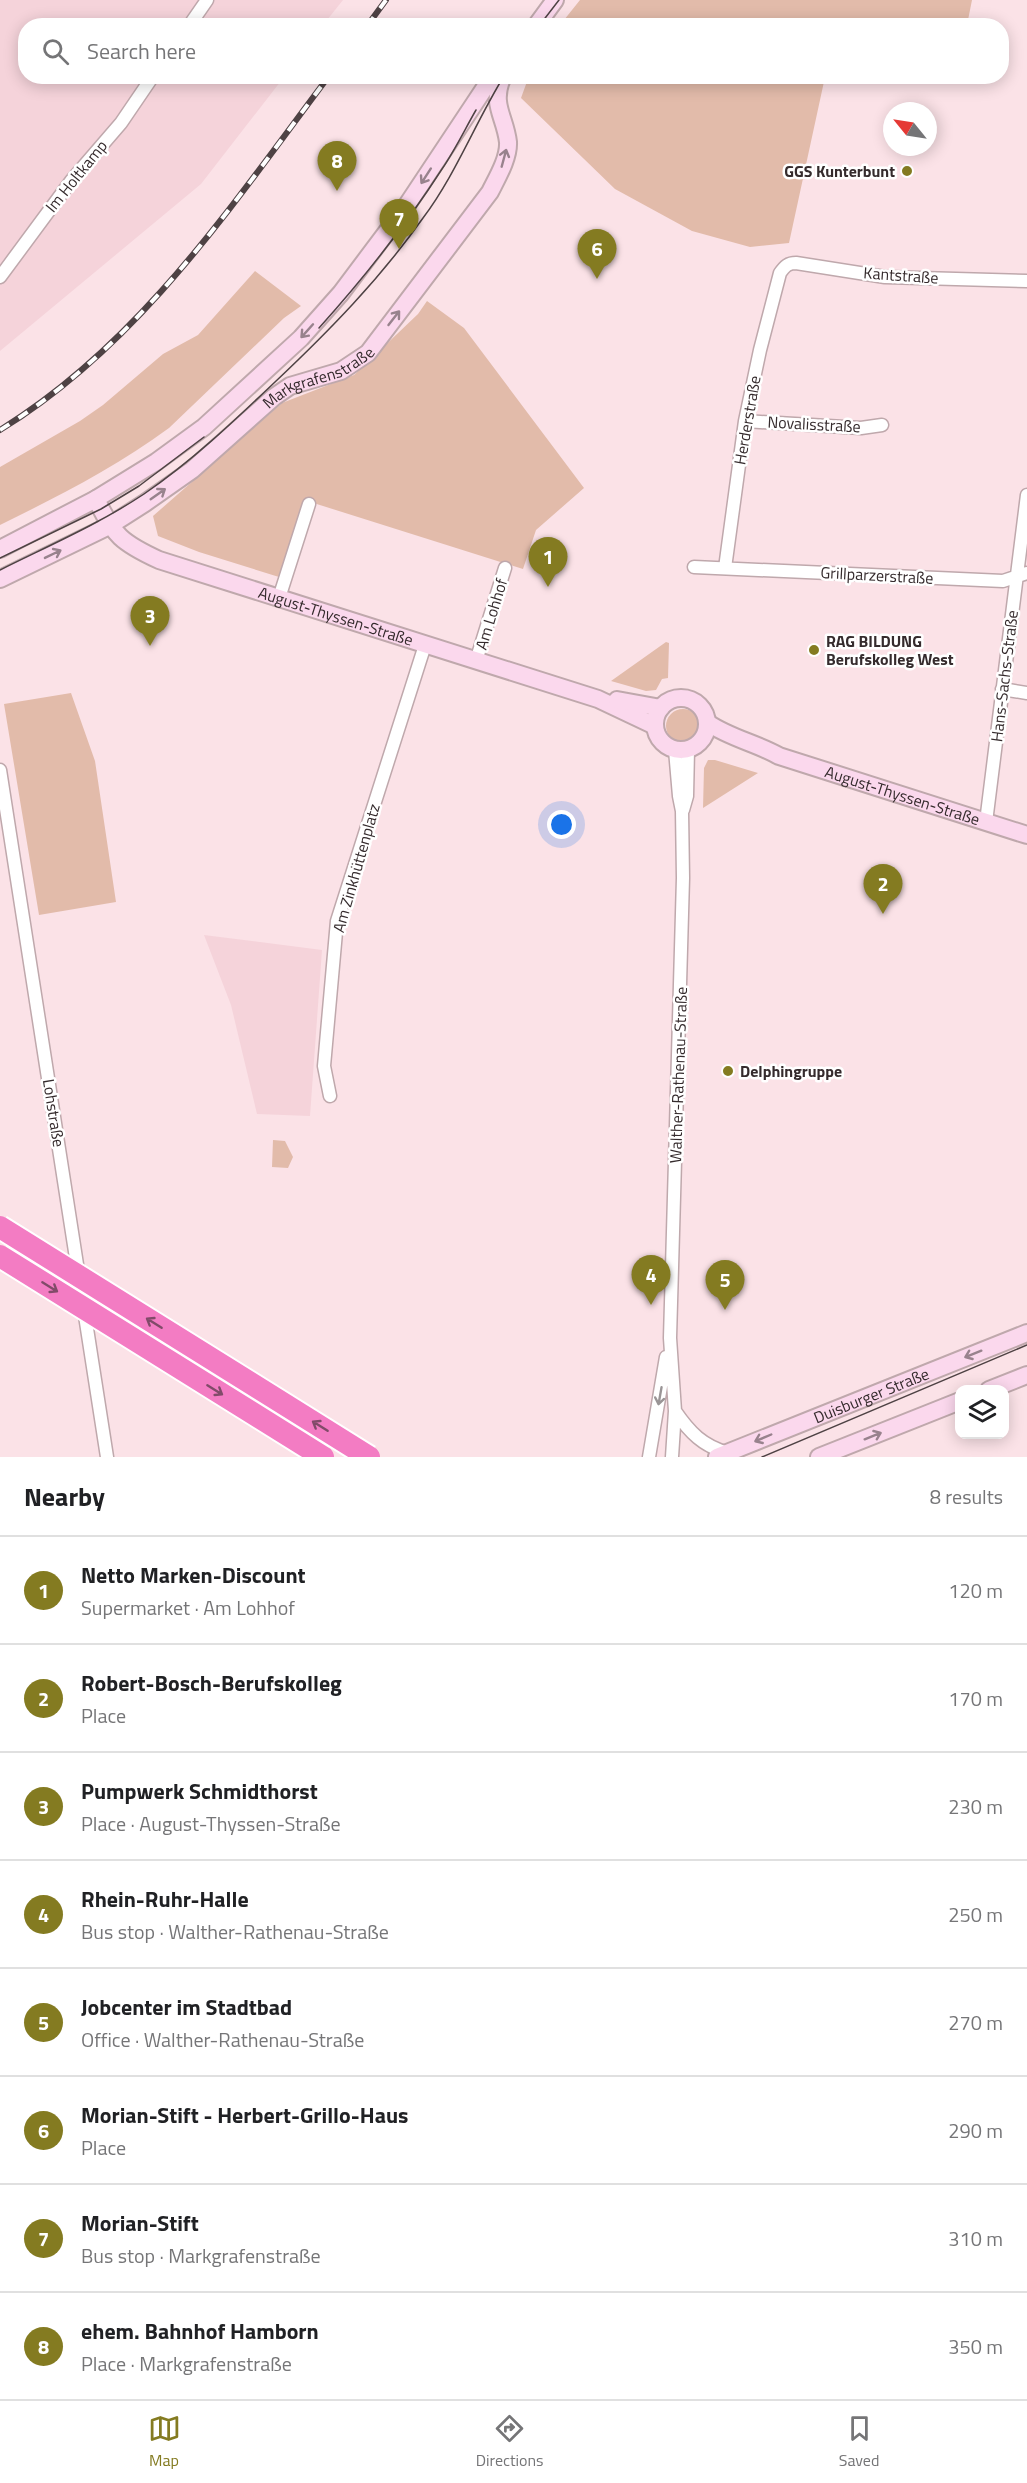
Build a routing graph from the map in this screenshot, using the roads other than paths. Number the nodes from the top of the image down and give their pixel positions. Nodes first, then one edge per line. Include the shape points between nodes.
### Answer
1 (207, 0) edge
2 (555, 0) edge
3 (195, 18) edge
4 (542, 18) edge
5 (148, 84) edge
6 (488, 84) edge
7 (499, 84) edge
8 (780, 273) joint
9 (0, 277) edge
10 (1027, 281) edge
11 (745, 421) junction
12 (882, 425) dead end
13 (1027, 495) edge
14 (96, 499) junction
15 (309, 504) dead end
16 (109, 526) junction
17 (0, 549) edge
18 (694, 567) dead end
19 (505, 568) dead end
20 (725, 568) junction
21 (1021, 575) edge
22 (0, 579) edge
23 (279, 598) junction
24 (425, 645) junction
25 (476, 661) junction
26 (1002, 688) junction
27 (1027, 693) edge
28 (598, 699) junction
29 (661, 708) junction
30 (708, 723) junction
31 (655, 726) junction
32 (688, 748) junction
33 (779, 756) junction
34 (0, 770) edge
35 (986, 822) junction
36 (1027, 836) edge
37 (330, 1096) dead end
38 (0, 1227) edge
39 (0, 1256) edge
40 (1027, 1333) edge
41 (670, 1338) junction
42 (1027, 1375) edge
43 (1000, 1385) edge
44 (955, 1403) edge
45 (675, 1411) junction
46 (723, 1455) edge
47 (107, 1457) edge
48 (323, 1457) edge
49 (369, 1457) edge
50 (649, 1457) edge
51 (672, 1457) edge
52 (819, 1457) edge

1 - 3 street
2 - 4 street
5 - 9 street, Im Holtkamp
6 -> 14 street, Markgrafenstraße via 407,205 341,293 301,338 204,428
16 -> 7 street, Markgrafenstraße via 192,470 290,386 341,371 368,353 490,192 508,143 496,103
8 - 10 street, Kantstraße via 789,263 796,263 885,277
8 - 11 street, Herderstraße
11 - 12 street, Novalisstraße via 861,428
11 - 20 street, Herderstraße
13 - 21 street, Hans-Sachs-Straße
14 - 16 street, August-Thyssen-Straße
14 - 17 street, Markgrafenstraße
15 - 23 street
22 -> 16 street, Markgrafenstraße
16 - 23 street, August-Thyssen-Straße via 136,549 159,560
18 - 20 street, Grillparzerstraße
19 - 25 street, Am Lohhof
20 - 21 street, Grillparzerstraße via 1003,581
21 - 26 street, Hans-Sachs-Straße
23 - 24 street, August-Thyssen-Straße
24 - 25 street, August-Thyssen-Straße
24 - 37 street, Am Zinkhüttenplatz via 337,921 324,1066
25 - 28 street, August-Thyssen-Straße
26 - 27 street
26 - 35 street, Hans-Sachs-Straße
28 - 29 street, August-Thyssen-Straße
28 - 31 street, August-Thyssen-Straße
29 - 30 street via 672,699 686,698 701,707
29 - 31 street
30 - 32 street
30 - 33 street, August-Thyssen-Straße via 724,734
31 - 32 street via 660,741
32 - 33 street, August-Thyssen-Straße via 720,744
32 - 41 street, Walther-Rathenau-Straße via 687,796 682,811 681,992
33 - 35 street, August-Thyssen-Straße
34 - 47 street, Lohstraße
35 - 36 street, August-Thyssen-Straße
49 -> 38 highway, bridge
39 -> 48 highway, bridge
40 -> 46 street, Duisburger Straße
41 - 45 street, Walther-Rathenau-Straße
41 -> 50 street, Walther-Rathenau-Straße
42 - 43 street
52 -> 44 street
45 - 46 street via 700,1441
45 - 51 street, Walther-Rathenau-Straße

